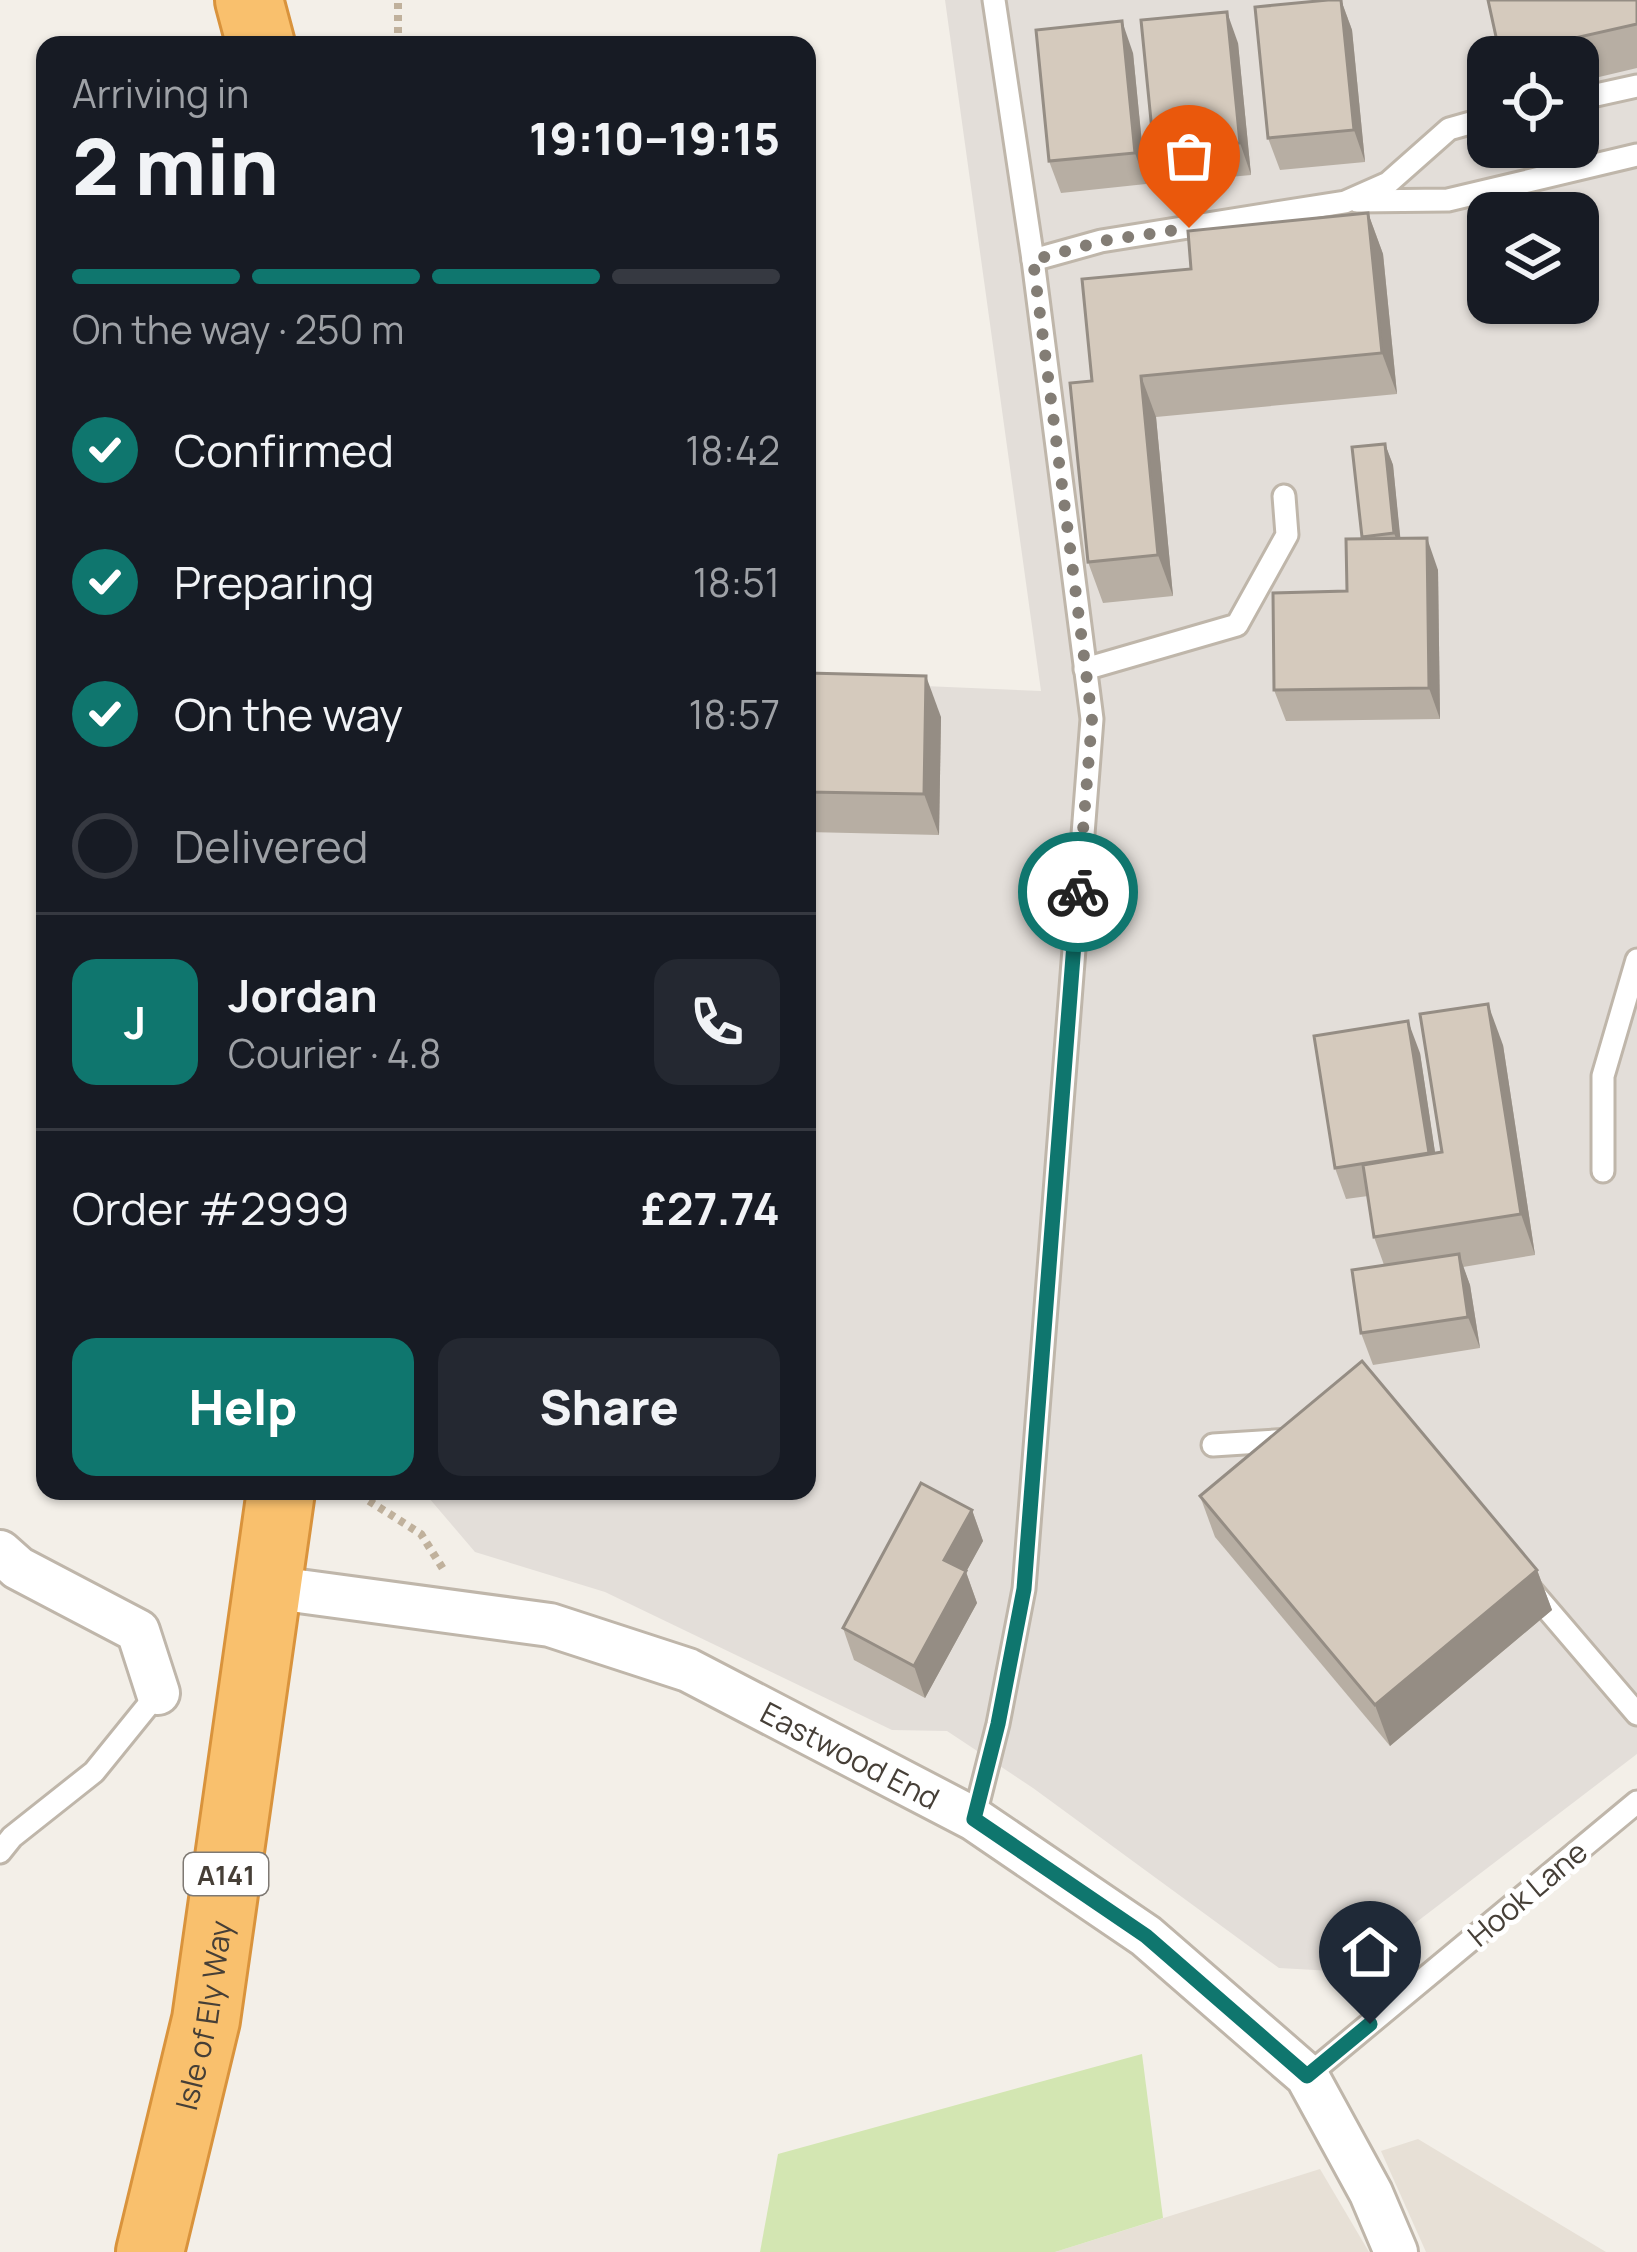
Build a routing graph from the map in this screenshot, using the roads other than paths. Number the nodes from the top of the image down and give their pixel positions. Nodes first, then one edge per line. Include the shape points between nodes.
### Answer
1 (249, 0) edge
2 (994, 0) edge
3 (259, 36) edge
4 (1637, 86) edge
5 (1599, 94) edge
6 (1467, 124) edge
7 (1637, 154) edge
8 (1345, 202) junction
9 (1033, 260) junction
10 (1284, 496) dead end
11 (1085, 669) junction
12 (1637, 960) edge
13 (1603, 1171) dead end
14 (1304, 1439) edge
15 (1213, 1445) dead end
16 (280, 1500) edge
17 (0, 1552) edge
18 (1516, 1573) edge
19 (268, 1587) junction
20 (158, 1693) joint
21 (1637, 1714) edge
22 (1637, 1802) edge
23 (974, 1819) junction
24 (0, 1852) edge
25 (1307, 2076) junction
26 (150, 2252) edge
27 (1396, 2252) edge

1 - 3 highway
2 - 9 lane
4 - 5 lane
6 - 8 lane via 1450,129 1388,183
7 - 8 lane via 1448,200
8 - 9 lane via 1102,241
9 - 11 lane
10 - 11 lane via 1286,536 1237,625
11 - 23 lane via 1092,719 1024,1589
12 - 13 lane via 1604,1076
14 - 15 lane
16 - 19 highway, Isle of Ely Way / A141
17 - 20 street via 138,1630
18 - 21 lane
19 - 23 street, Eastwood End via 550,1625 688,1670
19 - 26 highway, Isle of Ely Way / A141 via 206,2020
20 - 24 lane via 94,1772
22 - 25 lane, Hook Lane
23 - 25 street, Eastwood End via 1146,1936
25 - 27 street, Eastwood End

